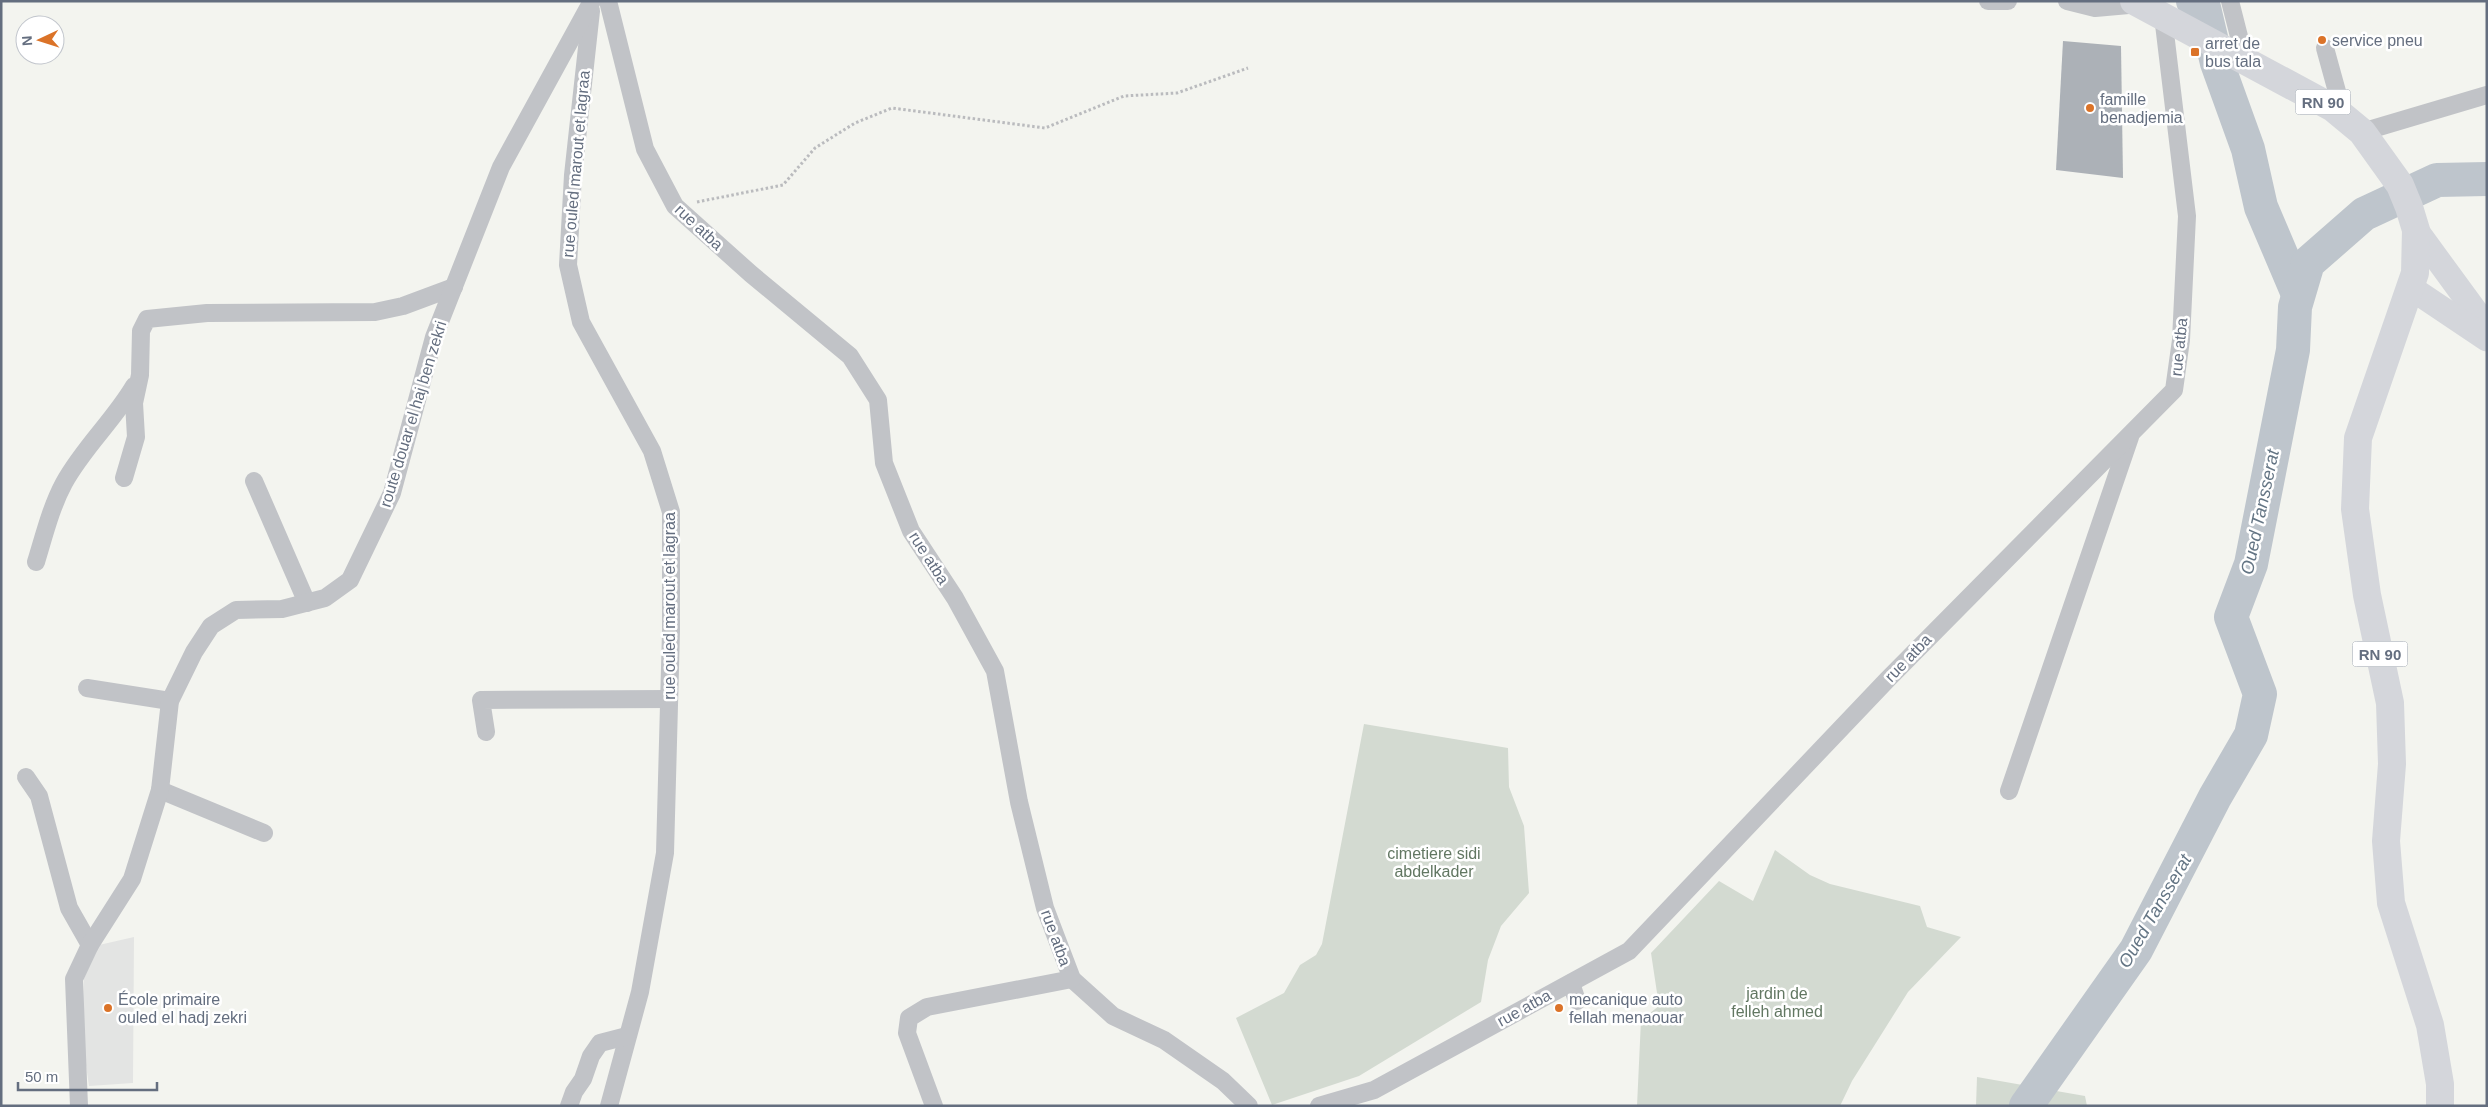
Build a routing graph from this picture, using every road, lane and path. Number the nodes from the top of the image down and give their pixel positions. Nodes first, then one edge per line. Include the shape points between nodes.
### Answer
1 (1988, 1) edge
2 (2008, 1) edge
3 (2067, 1) edge
4 (2230, 1) edge
5 (597, 2) edge
6 (2145, 7) edge
7 (2325, 48) dead end
8 (2245, 60) junction
9 (1248, 68) dead end
10 (2487, 95) edge
11 (2353, 124) junction
12 (674, 206) junction
13 (2408, 207) junction
14 (454, 287) junction
15 (2411, 288) junction
16 (2487, 327) edge
17 (2487, 339) edge
18 (140, 375) junction
19 (2131, 432) junction
20 (124, 478) dead end
21 (254, 481) dead end
22 (36, 562) dead end
23 (307, 603) junction
24 (87, 688) dead end
25 (669, 699) junction
26 (170, 701) junction
27 (486, 732) dead end
28 (26, 777) dead end
29 (160, 790) junction
30 (2009, 791) dead end
31 (264, 833) dead end
32 (90, 945) junction
33 (1072, 979) junction
34 (1571, 983) junction
35 (1577, 1001) dead end
36 (628, 1036) junction
37 (79, 1106) edge
38 (569, 1106) edge
39 (609, 1106) edge
40 (934, 1106) edge
41 (1249, 1106) edge
42 (1319, 1106) edge
43 (2440, 1106) edge

1 - 2 street
3 - 6 street via 2095,8
4 - 8 street
5 - 12 street, rue atba via 645,149
5 - 14 street, route douar el haj ben zekri via 501,167
5 - 25 street, rue ouled marout et lagraa via 572,175 568,265 581,322 652,451 671,512
6 - 8 main road, RN 90
6 - 19 street, rue atba via 2187,216 2181,340 2174,390
7 - 11 street
8 - 11 main road, RN 90 via 2333,108
9 - 12 path via 1177,92 1124,96 1045,128 892,108 855,122 815,148 783,185
10 - 11 street
11 - 13 main road, RN 90
12 - 33 street, rue atba via 850,356 878,400 884,463 910,531 955,598 995,671 1019,802 1045,908
13 - 15 main road, RN 90 via 2416,263
13 - 16 street
14 - 18 street via 403,306 375,312 207,313 147,319 141,331
14 - 23 street, route douar el haj ben zekri via 434,337 392,493 350,580 325,598
15 - 17 street
15 - 43 main road, RN 90 via 2358,438 2355,508 2367,595 2390,703 2392,764 2386,841 2391,903 2430,1025 2440,1084
18 - 20 street via 134,403 136,436
18 - 22 street via 121,409 65,481 56,498
19 - 30 street
19 - 34 street, rue atba via 1886,680 1629,951
21 - 23 street
23 - 26 street, route douar el haj ben zekri via 282,609 236,610 210,626
24 - 26 street
25 - 27 street via 481,700
25 - 36 street, rue ouled marout et lagraa via 665,853 640,992
26 - 29 street, route douar el haj ben zekri
28 - 32 street via 40,796 69,908
29 - 31 street
29 - 32 street, route douar el haj ben zekri via 132,879
32 - 37 street, route douar el haj ben zekri via 74,979
33 - 40 street via 927,1007 909,1018 907,1033
33 - 41 street, rue atba via 1112,1016 1164,1040 1223,1081
34 - 35 street
34 - 42 street, rue atba via 1374,1090
36 - 38 street via 600,1043
36 - 39 street, rue ouled marout et lagraa

